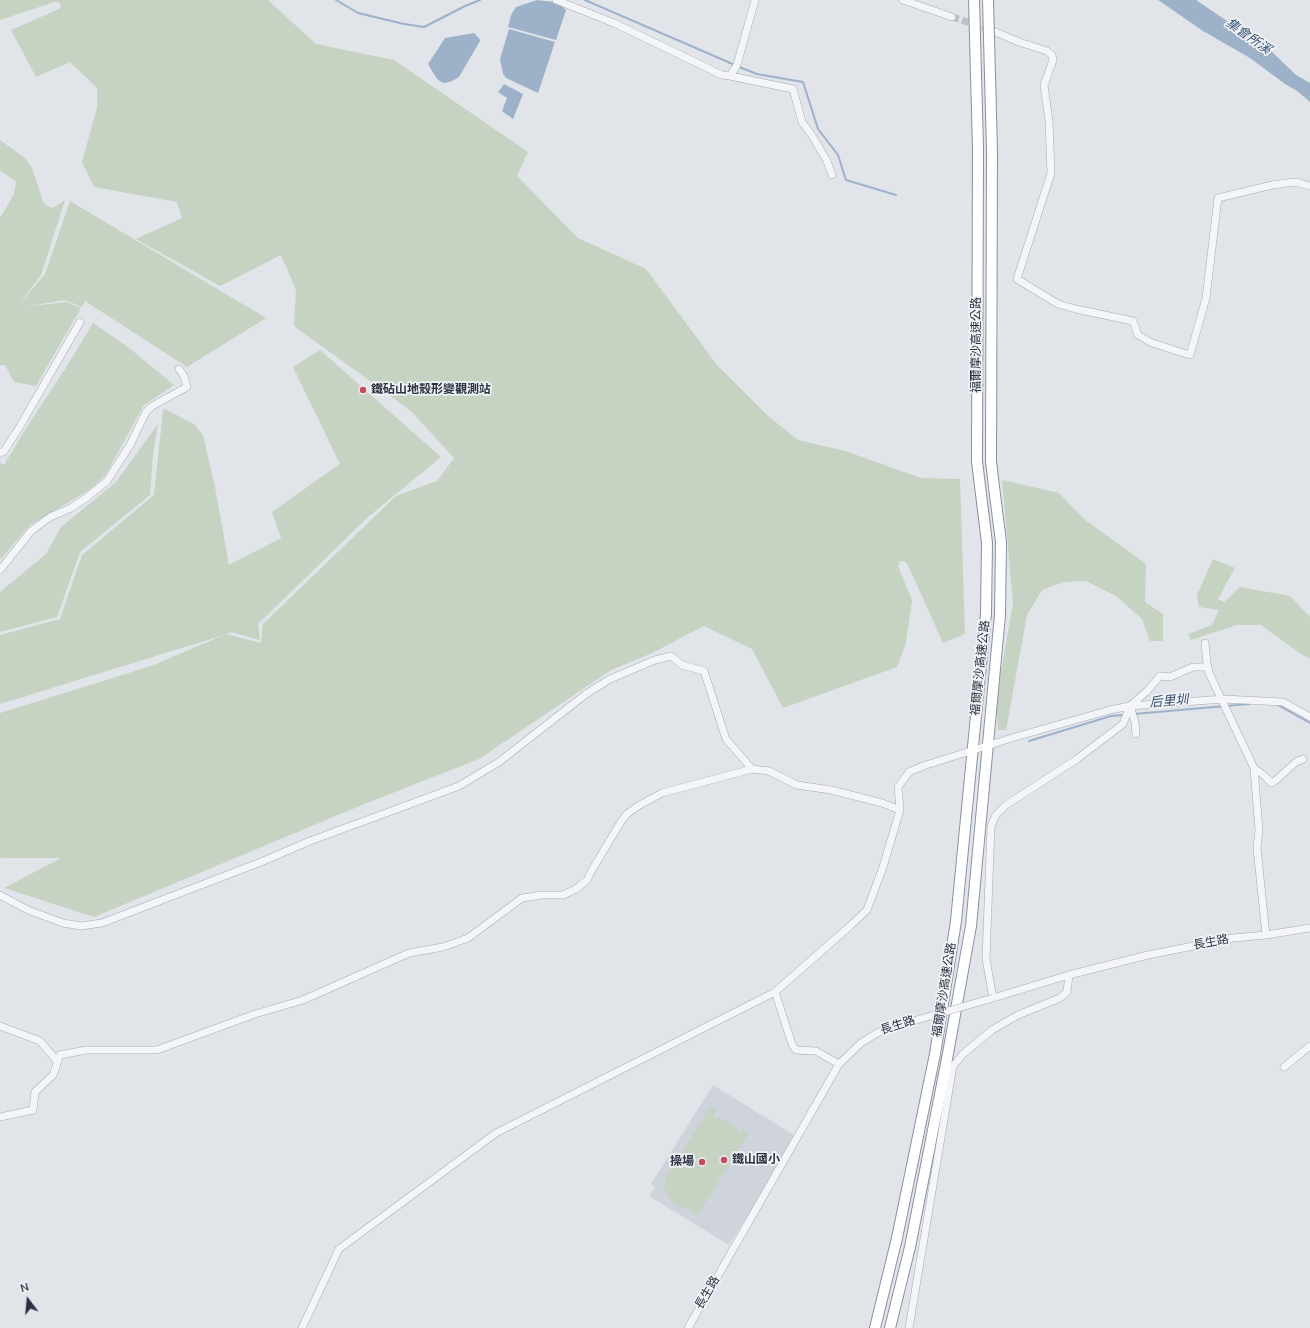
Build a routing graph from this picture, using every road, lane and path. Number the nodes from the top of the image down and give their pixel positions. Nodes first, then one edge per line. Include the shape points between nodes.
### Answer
1 (556, 0) edge
2 (756, 0) edge
3 (903, 0) edge
4 (974, 0) edge
5 (988, 0) edge
6 (952, 17) tunnel mouth
7 (986, 28) tunnel mouth
8 (730, 76) junction
9 (832, 175) dead end
10 (1310, 186) edge
11 (80, 322) dead end
12 (179, 369) dead end
13 (0, 453) edge
14 (0, 570) edge
15 (1205, 643) dead end
16 (1208, 667) junction
17 (1222, 700) junction
18 (1130, 706) junction
19 (1310, 717) edge
20 (1136, 734) dead end
21 (1303, 759) dead end
22 (1254, 768) junction
23 (752, 769) junction
24 (900, 810) junction
25 (0, 894) edge
26 (1310, 928) edge
27 (1266, 935) junction
28 (1069, 975) junction
29 (775, 992) junction
30 (994, 998) junction
31 (0, 1026) edge
32 (1310, 1046) edge
33 (58, 1061) junction
34 (839, 1064) junction
35 (1284, 1067) dead end
36 (0, 1117) edge
37 (302, 1328) edge
38 (688, 1328) edge
39 (875, 1328) edge
40 (890, 1328) edge
41 (909, 1328) edge

1 - 8 street via 614,23 722,75
2 - 8 street via 737,66
3 - 6 street
4 - 39 highway, 福爾摩沙高速公路, bridge via 978,148 977,461 987,543 986,613 956,921 935,1054 897,1238
5 - 40 highway, 福爾摩沙高速公路, bridge via 992,151 991,461 1000,542 1000,615 971,926 910,1247
7 - 10 street via 1052,55 1044,85 1049,122 1051,173 1017,279 1058,304 1133,321 1138,335 1152,343 1190,355 1206,298 1218,198 1295,182
8 - 9 street via 793,89 802,122 827,161
11 - 13 street via 20,428
12 - 14 street via 187,388 152,406 146,412 130,445 107,481 71,508 50,517 31,531
15 - 16 street
16 - 17 street
16 - 18 street via 1193,667 1170,677 1160,676
17 - 18 street
17 - 19 street via 1282,702
17 - 22 street
18 - 20 street
18 - 24 street via 1015,737 909,772 898,787
18 - 30 street via 1124,724 1077,759 1006,805 996,815 991,826 986,959
21 - 22 street via 1271,783
22 - 27 street via 1259,830 1257,848
23 - 24 street via 769,771 797,785 831,790
23 - 25 street via 726,739 704,671 682,665 671,656 610,678 499,762 459,786 310,841 102,923 81,926 63,923 28,910
23 - 33 street via 662,793 638,806 622,820 587,880 576,889 563,895 522,898 468,938 443,947 409,953 303,1000 255,1014 157,1050 86,1050 60,1055
24 - 29 street via 867,910
26 - 27 street, 長生路
27 - 28 street, 長生路 via 1233,938 1148,955
28 - 30 street, 長生路
28 - 41 street via 1067,992 1060,998 1018,1015 992,1030 963,1054 953,1066
29 - 34 street via 796,1050 816,1051
29 - 37 street via 496,1133 339,1249
30 - 34 street, 長生路, bridge via 877,1033 861,1043
31 - 33 street via 40,1041
32 - 35 street
33 - 36 street via 53,1075 35,1092 33,1110
34 - 38 street, 長生路

